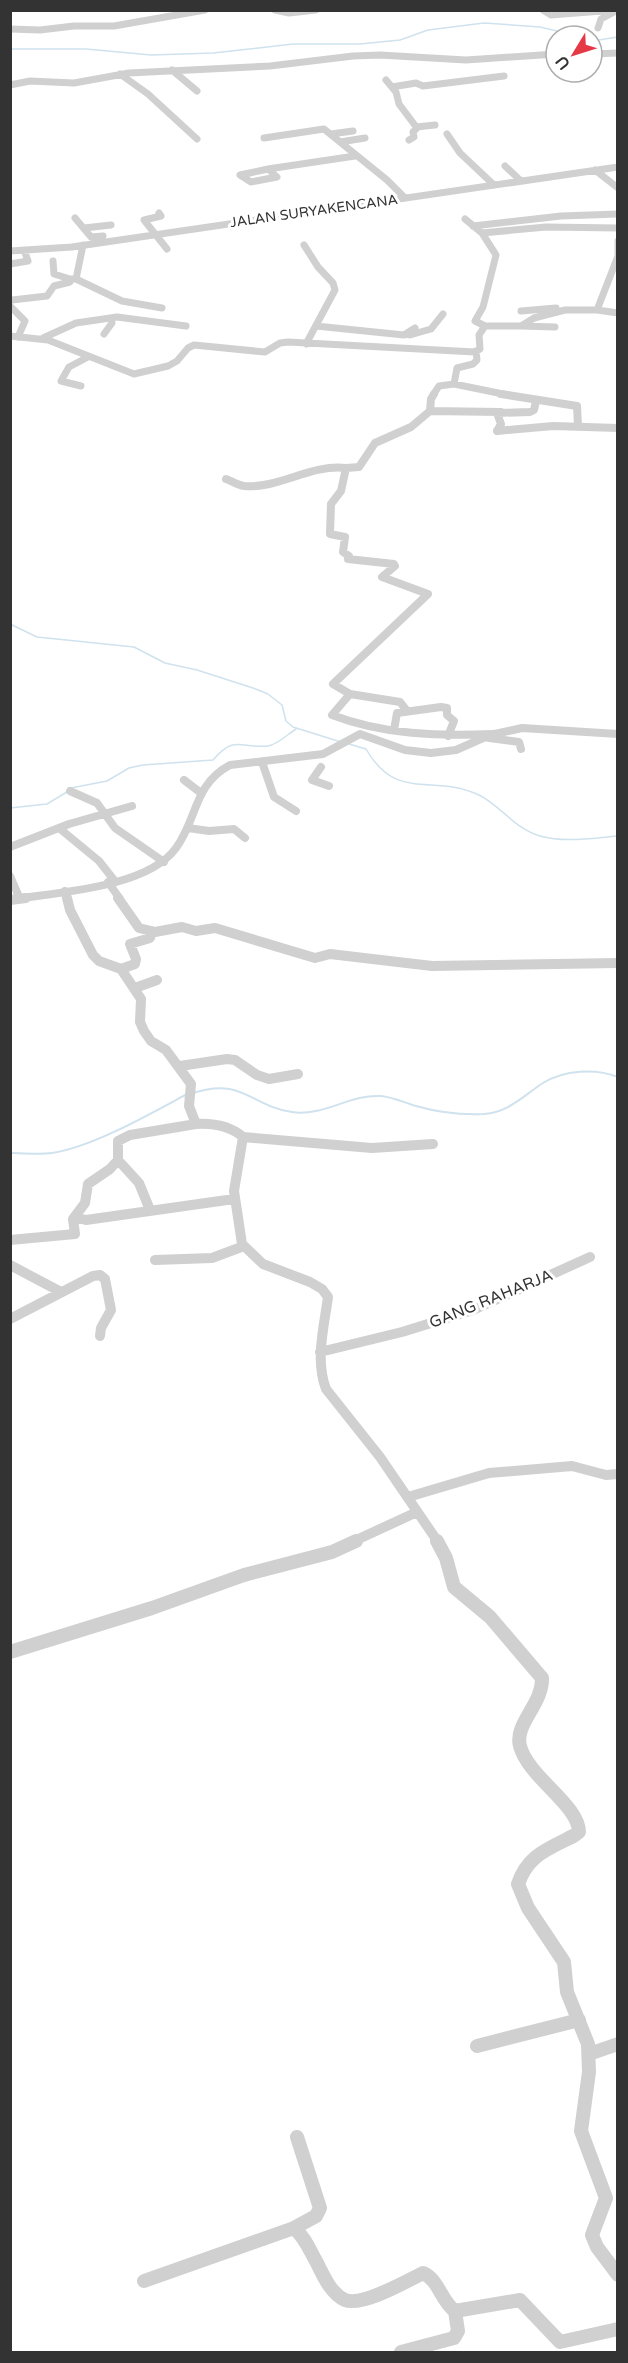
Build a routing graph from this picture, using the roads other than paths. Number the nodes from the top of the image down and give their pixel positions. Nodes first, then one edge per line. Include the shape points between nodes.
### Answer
1 (275, 10) edge
2 (316, 10) edge
3 (543, 10) edge
4 (616, 10) edge
5 (202, 11) edge
6 (599, 24) edge
7 (10, 29) edge
8 (544, 55) edge
9 (489, 59) junction
10 (291, 63) junction
11 (497, 66) dead end
12 (172, 70) junction
13 (300, 72) dead end
14 (120, 74) junction
15 (450, 74) dead end
16 (386, 80) dead end
17 (10, 85) edge
18 (392, 87) junction
19 (197, 91) dead end
20 (435, 125) dead end
21 (416, 127) junction
22 (353, 131) dead end
23 (331, 134) junction
24 (447, 134) dead end
25 (264, 138) dead end
26 (366, 138) dead end
27 (197, 139) dead end
28 (409, 140) dead end
29 (340, 142) junction
30 (305, 155) dead end
31 (355, 156) junction
32 (313, 162) junction
33 (289, 165) junction
34 (505, 166) dead end
35 (618, 167) edge
36 (268, 169) junction
37 (595, 170) junction
38 (299, 173) dead end
39 (521, 181) junction
40 (494, 185) junction
41 (618, 188) edge
42 (405, 198) junction
43 (159, 213) dead end
44 (618, 214) edge
45 (75, 218) dead end
46 (465, 219) dead end
47 (111, 225) dead end
48 (472, 226) junction
49 (84, 228) junction
50 (618, 228) edge
51 (155, 233) junction
52 (482, 233) junction
53 (116, 237) junction
54 (618, 241) edge
55 (83, 245) junction
56 (304, 245) dead end
57 (167, 249) dead end
58 (24, 250) junction
59 (10, 251) edge
60 (618, 255) edge
61 (53, 261) dead end
62 (10, 264) edge
63 (73, 279) junction
64 (11, 303) edge
65 (162, 308) dead end
66 (565, 310) junction
67 (597, 310) junction
68 (521, 311) dead end
69 (618, 313) edge
70 (443, 314) dead end
71 (111, 318) junction
72 (186, 326) dead end
73 (316, 326) junction
74 (485, 326) junction
75 (521, 326) junction
76 (555, 327) dead end
77 (415, 328) dead end
78 (104, 334) dead end
79 (14, 336) edge
80 (43, 338) junction
81 (306, 344) junction
82 (402, 350) junction
83 (476, 351) junction
84 (88, 357) junction
85 (454, 384) junction
86 (81, 386) dead end
87 (536, 401) junction
88 (430, 411) junction
89 (501, 412) junction
90 (578, 426) junction
91 (618, 428) edge
92 (346, 468) junction
93 (226, 479) dead end
94 (350, 693) junction
95 (406, 711) junction
96 (394, 730) junction
97 (494, 734) junction
98 (618, 734) edge
99 (448, 735) junction
100 (484, 737) junction
101 (521, 749) dead end
102 (262, 762) junction
103 (321, 766) dead end
104 (184, 780) dead end
105 (329, 786) dead end
106 (70, 791) dead end
107 (201, 793) junction
108 (132, 806) dead end
109 (296, 811) dead end
110 (107, 814) junction
111 (59, 828) junction
112 (188, 828) junction
113 (244, 838) dead end
114 (10, 847) edge
115 (164, 862) junction
116 (10, 876) edge
117 (111, 881) junction
118 (65, 891) junction
119 (15, 899) edge
120 (152, 931) junction
121 (618, 963) edge
122 (121, 969) junction
123 (157, 980) dead end
124 (135, 988) junction
125 (180, 1066) junction
126 (298, 1074) dead end
127 (196, 1124) junction
128 (243, 1137) junction
129 (433, 1144) dead end
130 (118, 1160) junction
131 (234, 1199) junction
132 (150, 1210) junction
133 (75, 1217) junction
134 (10, 1240) edge
135 (244, 1246) junction
136 (590, 1257) dead end
137 (155, 1260) dead end
138 (10, 1265) edge
139 (61, 1292) junction
140 (10, 1319) edge
141 (100, 1336) dead end
142 (321, 1352) junction
143 (618, 1474) edge
144 (408, 1497) junction
145 (417, 1512) junction
146 (11, 1652) edge
147 (579, 2020) junction
148 (618, 2044) edge
149 (477, 2046) dead end
150 (589, 2054) junction
151 (297, 2137) dead end
152 (294, 2228) junction
153 (618, 2275) edge
154 (144, 2281) dead end
155 (455, 2311) junction
156 (618, 2329) edge
157 (401, 2352) edge

1 - 2 street via 289,14
3 - 4 street via 551,15
4 - 6 street
5 - 7 street via 109,27
8 - 9 street
9 - 10 street via 374,54
9 - 11 street
10 - 12 street
10 - 13 street
12 - 14 street
12 - 19 street
14 - 17 street via 74,83 30,81
14 - 27 street
15 - 18 street via 498,70 506,75
16 - 18 street
18 - 21 street
20 - 21 street
21 - 28 street
22 - 23 street
23 - 25 street via 321,129
23 - 29 street
24 - 40 street via 459,153
26 - 29 street
29 - 31 street
30 - 32 street
31 - 32 street
31 - 42 street
32 - 33 street
33 - 36 street
33 - 38 street
34 - 39 street
35 - 37 street, JALAN SURYAKENCANA
36 - 36 street via 277,177 251,182 240,175
37 - 39 street, JALAN SURYAKENCANA
37 - 41 street
39 - 40 street, JALAN SURYAKENCANA
40 - 42 street, JALAN SURYAKENCANA
42 - 51 street, JALAN SURYAKENCANA
43 - 51 street via 161,216 144,218
44 - 48 street via 556,216
45 - 49 street
46 - 48 street
47 - 49 street
48 - 52 street
49 - 53 street via 91,237
50 - 52 street via 563,226
51 - 53 street, JALAN SURYAKENCANA via 138,236 133,232
51 - 57 street
52 - 74 street via 494,249 498,263 487,288 483,313 475,321
53 - 55 street
54 - 60 street
55 - 58 street
55 - 63 street
56 - 73 street via 335,290
58 - 59 street
58 - 62 street via 28,261
60 - 67 street
61 - 63 street via 54,274
63 - 64 street via 54,286 47,296
63 - 65 street via 122,301
64 - 79 street via 25,321
66 - 67 street
66 - 68 street
66 - 75 street via 534,318
67 - 69 street
70 - 82 street via 431,329 407,336
71 - 72 street
71 - 78 street
71 - 80 street via 76,323
73 - 77 street via 404,335
73 - 81 street
74 - 75 street
74 - 83 street via 479,335 480,349
75 - 76 street
79 - 80 street
80 - 84 street
81 - 82 street
81 - 84 street via 283,342 265,352 192,345 178,361 139,374
82 - 83 street
83 - 85 street via 473,364 457,368
84 - 86 street via 57,380
85 - 87 street
85 - 88 street via 437,388 430,399
87 - 89 street via 530,412
87 - 90 street via 577,406
88 - 89 street
88 - 92 street via 411,427 375,443 359,467
89 - 90 street via 497,415 501,424 497,431
90 - 91 street
92 - 93 street via 320,468 246,486
92 - 94 street via 345,482 331,504 330,534 345,537 343,552 349,560 394,564 382,578 428,594 332,685
94 - 95 street via 400,702
94 - 96 street via 332,716
95 - 96 street via 397,713
95 - 99 street via 447,708 447,715 454,721
96 - 99 street
97 - 98 street via 526,728
97 - 99 street
97 - 100 street
100 - 101 street via 519,742
100 - 102 street via 458,749 431,753 405,750 356,735 323,753
102 - 107 street via 223,768
102 - 109 street via 272,796
103 - 105 street via 311,779
104 - 107 street
106 - 110 street via 97,803
107 - 112 street
108 - 110 street
110 - 111 street
110 - 115 street via 115,828
111 - 114 street
111 - 117 street via 99,861
112 - 113 street via 234,829
112 - 115 street
115 - 117 street
116 - 119 street
117 - 118 street
117 - 120 street via 136,926
118 - 119 street
118 - 122 street via 70,910 93,955
120 - 121 street via 215,928 315,958 330,954 432,966
120 - 122 street via 150,938 131,943 136,963
122 - 124 street
123 - 124 street
124 - 125 street via 142,1004 140,1022 144,1031
125 - 126 street via 227,1059 269,1079
125 - 127 street via 190,1089 189,1106
127 - 128 street via 229,1129
127 - 130 street via 122,1137 117,1143
128 - 129 street via 372,1148
128 - 131 street
130 - 132 street via 139,1184
130 - 133 street via 90,1181 85,1203
131 - 132 street
131 - 135 street
132 - 133 street via 86,1220
133 - 134 street via 76,1232 72,1235
135 - 137 street via 212,1258
135 - 142 street via 263,1263 302,1277 325,1292 328,1306
136 - 142 street, GANG RAHARJA via 473,1310
138 - 139 street
139 - 140 street
139 - 141 street via 93,1276 104,1277 111,1311
142 - 144 street via 321,1376 326,1389
143 - 144 street via 606,1475 572,1466 489,1473
144 - 145 street
145 - 146 street via 332,1552 244,1575
145 - 147 street via 446,1558 454,1587 490,1617 542,1678 540,1696 520,1734 520,1747 579,1832 527,1863 518,1884 528,1908 564,1962 567,1992
147 - 149 street
147 - 150 street
148 - 150 street
150 - 153 street via 581,2131 606,2198 592,2235
151 - 152 street via 320,2208 316,2216
152 - 154 street
152 - 155 street via 302,2235 330,2286 344,2299 362,2299 423,2273
155 - 156 street via 520,2300 560,2342
155 - 157 street via 458,2331 454,2338

